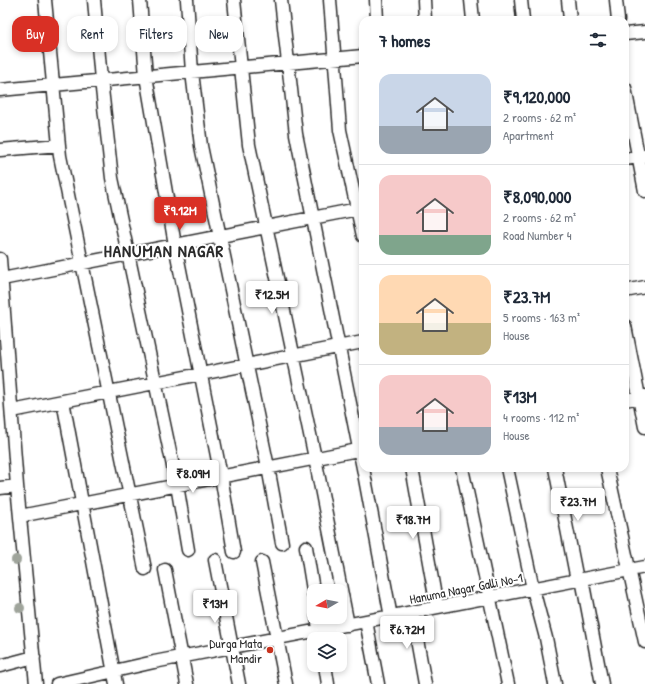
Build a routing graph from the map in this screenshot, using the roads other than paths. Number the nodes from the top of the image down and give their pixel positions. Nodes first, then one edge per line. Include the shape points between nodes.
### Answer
1 (45, 0) edge
2 (94, 0) edge
3 (140, 0) edge
4 (187, 0) edge
5 (234, 0) edge
6 (281, 0) edge
7 (330, 0) edge
8 (376, 0) edge
9 (424, 0) edge
10 (471, 0) edge
11 (521, 0) edge
12 (568, 0) edge
13 (616, 0) edge
14 (377, 16) edge
15 (425, 16) edge
16 (473, 16) edge
17 (523, 16) edge
18 (570, 16) edge
19 (618, 16) edge
20 (645, 32) edge
21 (629, 34) edge
22 (359, 56) edge
23 (334, 58) junction
24 (287, 63) junction
25 (240, 67) junction
26 (192, 72) junction
27 (146, 76) junction
28 (101, 80) junction
29 (54, 85) junction
30 (0, 90) edge
31 (629, 104) edge
32 (59, 145) junction
33 (0, 150) edge
34 (642, 156) edge
35 (629, 158) edge
36 (645, 191) edge
37 (359, 204) edge
38 (359, 208) edge
39 (312, 218) junction
40 (266, 227) junction
41 (220, 236) junction
42 (175, 245) junction
43 (127, 254) junction
44 (0, 259) edge
45 (81, 263) junction
46 (2, 278) junction
47 (645, 287) edge
48 (629, 290) edge
49 (629, 342) edge
50 (359, 343) edge
51 (339, 346) junction
52 (293, 356) junction
53 (247, 364) junction
54 (200, 373) junction
55 (155, 382) junction
56 (108, 392) junction
57 (642, 396) edge
58 (629, 399) edge
59 (63, 401) junction
60 (12, 411) junction
61 (645, 427) edge
62 (359, 441) edge
63 (359, 450) edge
64 (315, 458) junction
65 (268, 467) junction
66 (364, 472) edge
67 (413, 472) edge
68 (463, 472) edge
69 (508, 472) edge
70 (556, 472) edge
71 (608, 472) edge
72 (221, 476) junction
73 (177, 485) junction
74 (17, 486) junction
75 (0, 488) edge
76 (129, 494) junction
77 (83, 504) junction
78 (20, 516) junction
79 (282, 543) dead end
80 (306, 548) dead end
81 (188, 550) dead end
82 (234, 552) dead end
83 (215, 560) dead end
84 (262, 562) dead end
85 (645, 567) edge
86 (145, 569) dead end
87 (165, 570) dead end
88 (628, 570) junction
89 (580, 580) junction
90 (312, 584) edge
91 (533, 588) junction
92 (490, 597) junction
93 (437, 607) junction
94 (412, 612) junction
95 (391, 616) junction
96 (366, 621) junction
97 (348, 625) junction
98 (328, 632) edge
99 (307, 636) edge
100 (276, 639) junction
101 (645, 642) edge
102 (231, 648) junction
103 (34, 657) junction
104 (182, 657) junction
105 (0, 666) edge
106 (114, 671) junction
107 (326, 672) edge
108 (36, 684) edge
109 (57, 684) edge
110 (116, 684) edge
111 (188, 684) edge
112 (239, 684) edge
113 (286, 684) edge
114 (328, 684) edge
115 (378, 684) edge
116 (425, 684) edge
117 (508, 684) edge
118 (555, 684) edge
119 (602, 684) edge

1 - 29 street
2 - 28 street
3 - 27 street
4 - 26 street
5 - 25 street
6 - 24 street
7 - 23 street
8 - 14 street
9 - 15 street
10 - 16 street
11 - 17 street
12 - 18 street
13 - 19 street
20 - 21 street
22 - 23 street
23 - 24 street
23 - 37 street via 340,130
24 - 25 street
24 - 39 street via 296,134
25 - 26 street
25 - 40 street via 249,145
26 - 27 street
26 - 41 street via 201,146
27 - 28 street
27 - 42 street
28 - 29 street
28 - 43 street via 112,178
29 - 30 street
29 - 32 street
31 - 34 street
32 - 33 street
32 - 45 street
34 - 35 street
34 - 36 street
38 - 39 street
39 - 40 street
39 - 51 street
40 - 41 street
40 - 52 street
41 - 42 street
41 - 53 street
42 - 43 street
42 - 54 street
43 - 45 street
43 - 55 street
44 - 46 street
45 - 46 street
45 - 56 street
46 - 60 street
47 - 48 street
49 - 57 street
50 - 51 street
51 - 52 street
51 - 62 street
52 - 53 street
52 - 64 street
53 - 54 street
53 - 65 street
54 - 55 street
54 - 72 street
55 - 56 street
55 - 73 street
56 - 59 street
56 - 76 street
57 - 58 street
57 - 61 street
59 - 60 street
59 - 77 street
60 - 74 street
63 - 64 street
64 - 65 street
64 - 97 street
65 - 72 street
65 - 79 street
66 - 95 street
67 - 93 street
68 - 92 street
69 - 91 street
70 - 89 street
71 - 88 street
72 - 73 street
72 - 82 street
73 - 76 street
73 - 81 street
74 - 75 street
74 - 78 street
76 - 77 street
76 - 86 street
77 - 78 street
77 - 106 street
78 - 103 street
80 - 90 street
83 - 102 street
84 - 100 street
85 - 88 street, Hanuma Nagar Galli No-1
87 - 104 street
88 - 89 street, Hanuma Nagar Galli No-1
88 - 101 street
89 - 91 street, Hanuma Nagar Galli No-1
89 - 119 street
91 - 92 street, Hanuma Nagar Galli No-1
91 - 118 street
92 - 93 street, Hanuma Nagar Galli No-1
92 - 117 street
93 - 94 street, Hanuma Nagar Galli No-1
94 - 95 street, Hanuma Nagar Galli No-1
94 - 116 street
95 - 96 street, Hanuma Nagar Galli No-1
96 - 97 street, Hanuma Nagar Galli No-1
96 - 115 street
97 - 98 street, Hanuma Nagar Galli No-1
99 - 100 street, Hanuma Nagar Galli No-1
100 - 102 street, Hanuma Nagar Galli No-1
100 - 113 street
102 - 104 street, Hanuma Nagar Galli No-1
102 - 112 street
103 - 105 street
103 - 108 street
104 - 106 street, Hanuma Nagar Galli No-1
104 - 111 street
106 - 109 street, Hanuma Nagar Galli No-1
106 - 110 street
107 - 114 street

